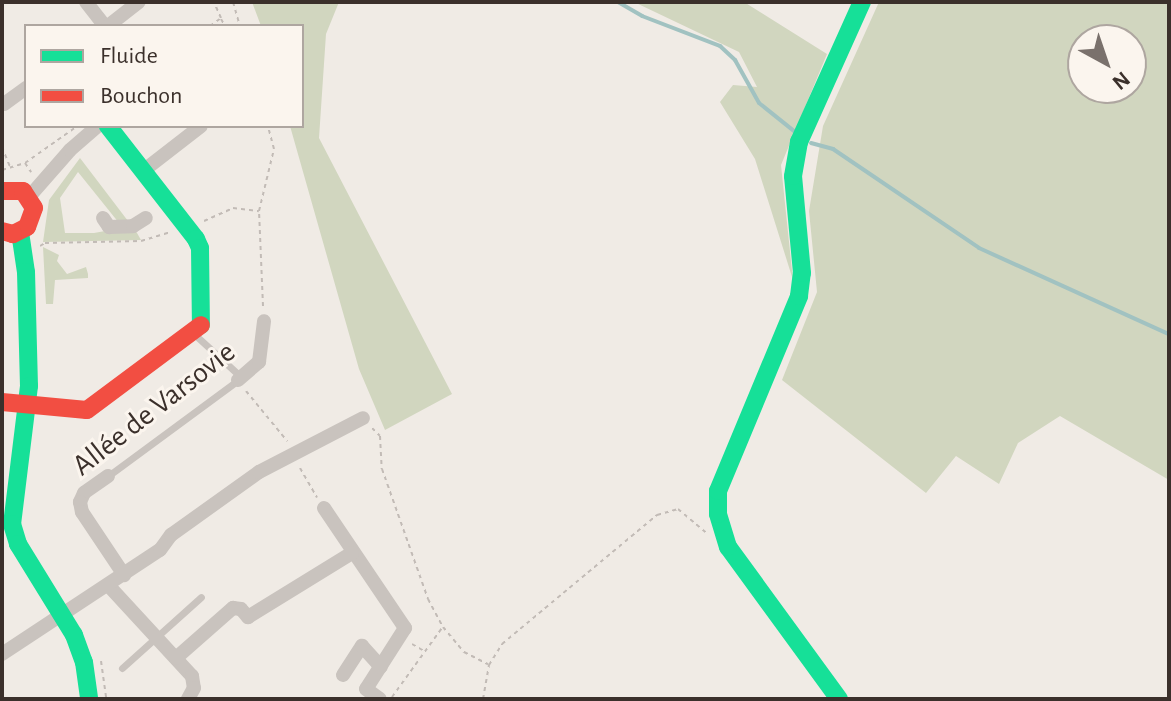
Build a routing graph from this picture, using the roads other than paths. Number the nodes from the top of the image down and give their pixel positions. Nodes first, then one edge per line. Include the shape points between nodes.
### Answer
1 (86, 2) edge
2 (139, 2) edge
3 (862, 2) edge
4 (104, 24) edge
5 (109, 24) edge
6 (24, 89) edge
7 (4, 104) dead end
8 (96, 128) edge
9 (110, 128) edge
10 (198, 128) edge
11 (143, 171) junction
12 (4, 179) edge
13 (29, 197) junction
14 (103, 218) dead end
15 (146, 218) dead end
16 (11, 232) edge
17 (264, 321) road end
18 (193, 333) junction
19 (240, 378) junction
20 (2, 402) edge
21 (28, 404) junction
22 (363, 418) road end
23 (108, 476) joint
24 (324, 508) road end
25 (7, 525) edge
26 (352, 553) junction
27 (124, 575) junction
28 (108, 585) junction
29 (201, 597) dead end
30 (63, 614) junction
31 (155, 635) junction
32 (2, 654) edge
33 (176, 658) junction
34 (381, 667) junction
35 (122, 668) dead end
36 (343, 675) dead end
37 (89, 699) edge
38 (188, 699) edge
39 (380, 699) edge
40 (839, 699) edge

1 - 4 street
2 - 5 street
3 - 40 street via 799,142 793,176 802,273 799,296 718,491 718,514 728,547
6 - 7 street
8 - 13 street
9 - 11 street
10 - 11 street
11 - 18 street via 200,248 203,315
12 - 13 street
13 - 16 street via 34,214
14 - 15 street via 109,227 133,226
16 - 21 street via 26,272
17 - 19 street, Allée de Varsovie via 259,362
18 - 19 lane
18 - 21 street via 87,410
19 - 23 lane, Allée de Varsovie
20 - 21 street
21 - 25 street
22 - 27 street via 246,481
23 - 27 street, Allée de Varsovie via 80,502
24 - 26 street
25 - 30 street
26 - 33 street via 248,617 233,608
26 - 34 street via 405,628
27 - 28 street
28 - 30 street
28 - 31 street
29 - 31 lane
30 - 32 street
30 - 37 street via 81,651
31 - 33 street
31 - 35 lane
33 - 38 street via 192,676 194,688
34 - 36 street via 362,646
34 - 39 street via 366,689

